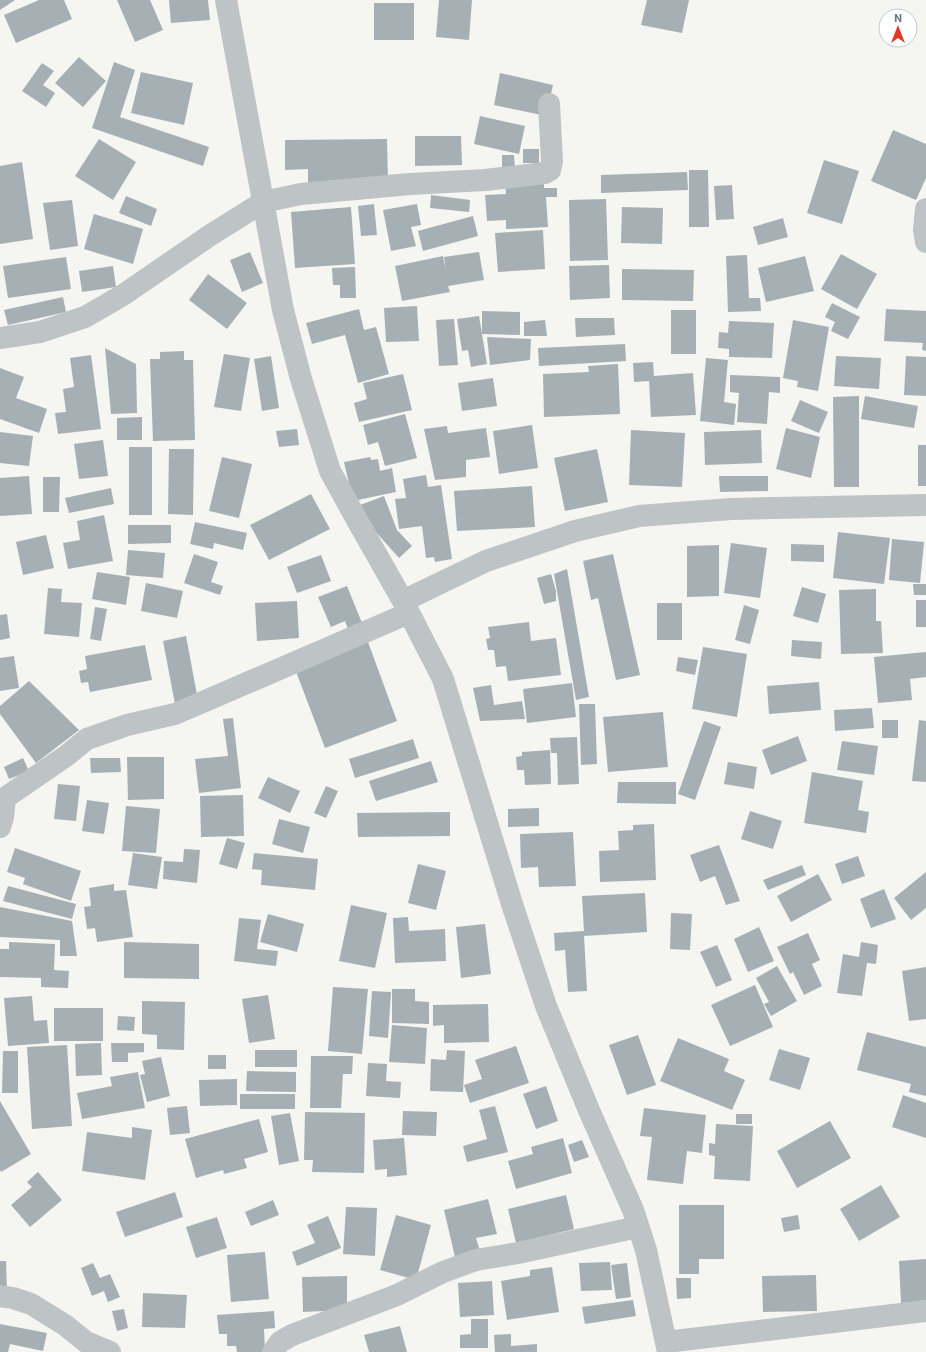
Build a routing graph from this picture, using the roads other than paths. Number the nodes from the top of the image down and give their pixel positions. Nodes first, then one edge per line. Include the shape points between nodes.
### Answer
1 (226, 0) edge
2 (549, 104) dead end
3 (263, 202) junction
4 (926, 209) edge
5 (926, 242) edge
6 (0, 338) edge
7 (926, 505) edge
8 (406, 607) junction
9 (3, 799) edge
10 (0, 827) edge
11 (638, 1227) junction
12 (0, 1296) edge
13 (926, 1311) edge
14 (667, 1347) edge
15 (110, 1352) edge
16 (273, 1352) edge

1 - 3 street
2 - 3 street via 552,161 550,170 545,173 301,194
3 - 6 street via 169,262 123,295 85,317 40,332
3 - 8 street via 289,333 330,471
4 - 5 street
7 - 8 street via 731,509 639,516 575,531 486,561
8 - 9 street via 175,714 127,725 87,739
8 - 11 street via 443,679 546,1006
9 - 10 street
11 - 14 street via 646,1250
11 - 16 street via 476,1260 443,1272 397,1295 292,1335 280,1342
12 - 15 street via 31,1304 65,1325 86,1342
13 - 14 street

